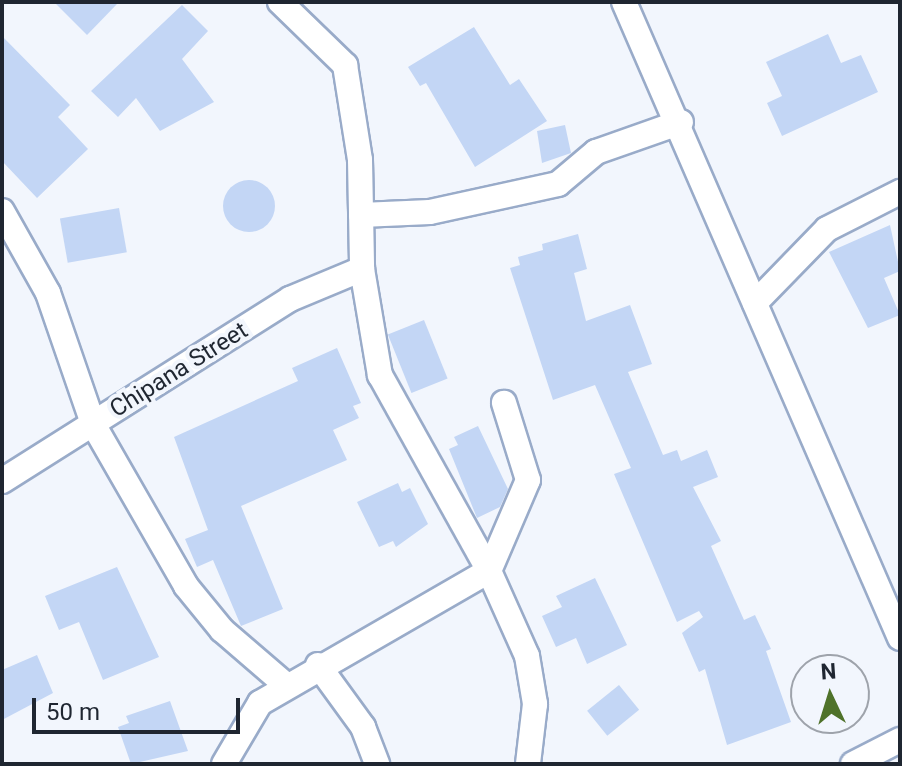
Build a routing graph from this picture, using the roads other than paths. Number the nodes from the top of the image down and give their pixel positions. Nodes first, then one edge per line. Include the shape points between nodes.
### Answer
1 (280, 2) edge
2 (624, 2) edge
3 (681, 122) junction
4 (900, 192) edge
5 (2, 211) edge
6 (361, 215) junction
7 (362, 269) junction
8 (755, 303) junction
9 (504, 403) dead end
10 (93, 424) junction
11 (2, 481) edge
12 (489, 571) junction
13 (900, 638) edge
14 (318, 665) junction
15 (287, 686) junction
16 (900, 740) edge
17 (224, 764) edge
18 (377, 764) edge
19 (528, 764) edge
20 (853, 764) edge

1 - 6 street via 345,65
2 - 3 street
3 - 6 street via 596,152 558,184 430,212
3 - 8 street
4 - 8 street via 827,229
5 - 10 street via 48,293
6 - 7 street
7 - 10 street, Chipana Street via 290,299
7 - 12 street via 389,400
8 - 13 street
9 - 12 street via 528,480
10 - 11 street, Chipana Street
10 - 15 street via 186,586 222,630
12 - 14 street
12 - 19 street via 532,677
14 - 15 street
14 - 18 street via 363,727
15 - 17 street via 260,703
16 - 20 street

